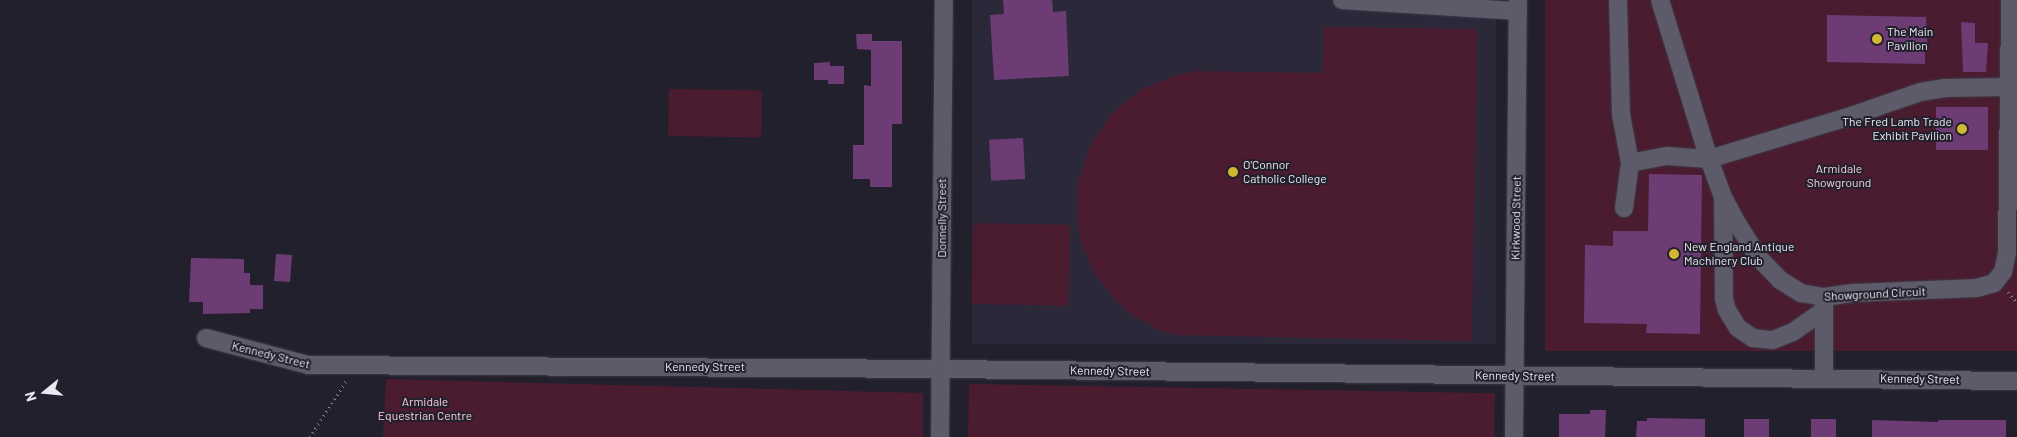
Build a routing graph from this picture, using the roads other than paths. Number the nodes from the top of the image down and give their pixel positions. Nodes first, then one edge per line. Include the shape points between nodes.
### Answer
1 (944, 0) edge
2 (1342, 0) edge
3 (1618, 0) edge
4 (1660, 0) edge
5 (2010, 0) edge
6 (1518, 6) edge
7 (2009, 87) junction
8 (1709, 159) junction
9 (1630, 163) junction
10 (1723, 197) junction
11 (1624, 208) dead end
12 (1824, 304) junction
13 (206, 338) dead end
14 (940, 369) junction
15 (1515, 376) junction
16 (1824, 378) junction
17 (2017, 381) edge
18 (940, 437) edge
19 (1514, 437) edge

1 - 14 street, Donnelly Street
2 - 6 street
3 - 9 street via 1621,114
4 - 8 street, Showground Circuit
5 - 7 street, Showground Circuit
6 - 15 street, Kirkwood Street
7 - 8 street via 1944,88 1920,92
7 - 12 street, Showground Circuit via 2007,253 1998,279 1977,288 1853,293
8 - 9 street via 1667,156
8 - 10 street, Showground Circuit
9 - 11 street
10 - 12 street, Showground Circuit via 1747,242 1770,270 1801,293
10 - 12 street via 1724,300 1738,328 1753,338 1773,340 1793,332
12 - 16 street
13 - 14 street, Kennedy Street via 308,366
14 - 15 street, Kennedy Street
14 - 18 street, Donnelly Street
15 - 16 street, Kennedy Street
15 - 19 street, Kirkwood Street
16 - 17 street, Kennedy Street

